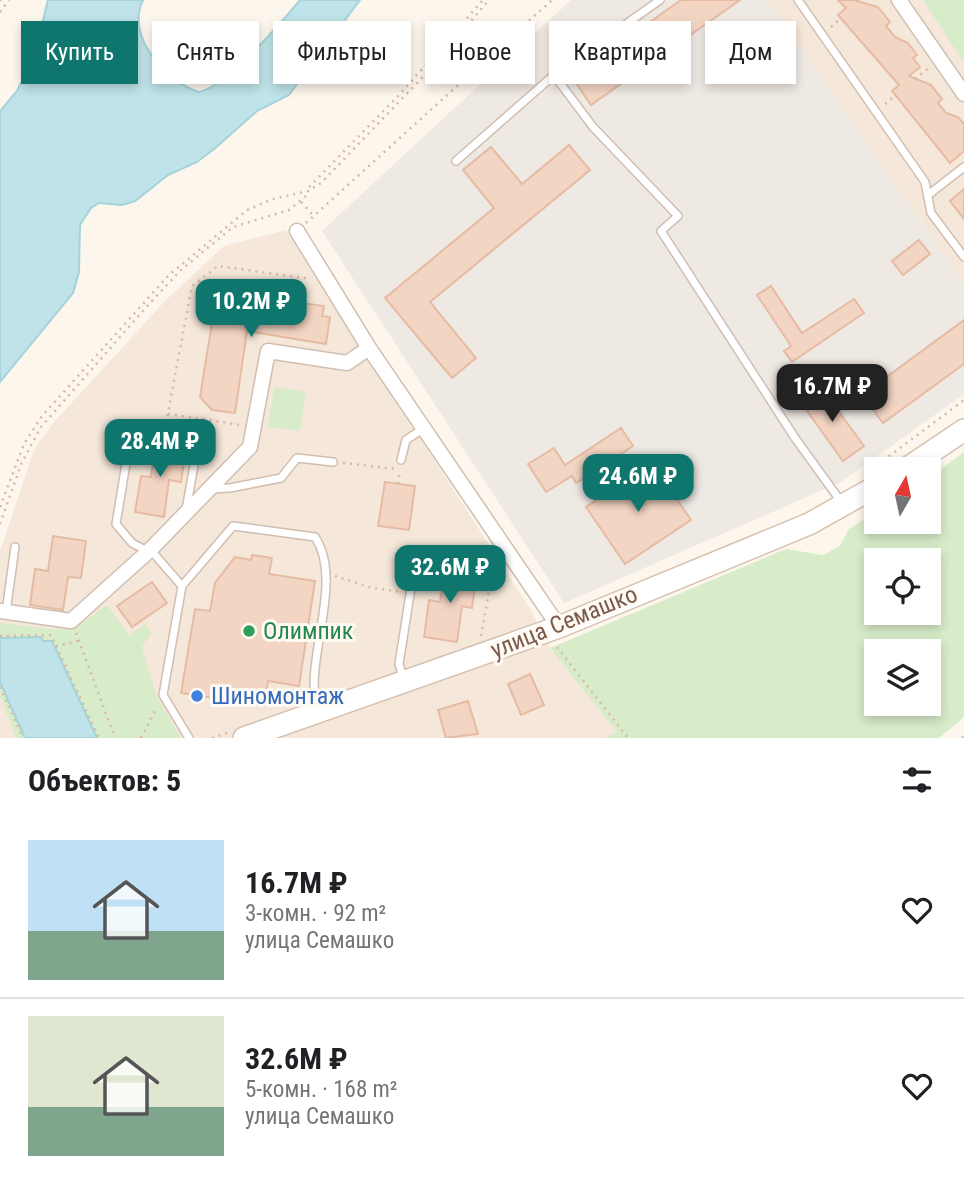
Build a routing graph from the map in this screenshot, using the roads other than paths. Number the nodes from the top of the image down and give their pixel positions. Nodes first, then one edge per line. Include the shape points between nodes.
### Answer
1 (660, 0) edge
2 (798, 0) edge
3 (898, 0) edge
4 (630, 21) edge
5 (549, 79) edge
6 (561, 84) edge
7 (964, 94) edge
8 (456, 160) dead end
9 (964, 167) edge
10 (928, 195) junction
11 (297, 231) road end
12 (964, 257) edge
13 (369, 348) junction
14 (424, 428) junction
15 (964, 430) edge
16 (924, 457) edge
17 (401, 460) road end
18 (333, 462) road end
19 (864, 487) edge
20 (209, 489) junction
21 (844, 505) junction
22 (185, 513) junction
23 (15, 547) dead end
24 (150, 550) junction
25 (182, 586) junction
26 (410, 591) road end
27 (3, 611) edge
28 (555, 633) junction
29 (404, 681) junction
30 (317, 712) junction
31 (241, 733) edge
32 (189, 738) edge

1 - 4 lane
2 - 10 lane via 925,183
3 - 7 street
5 - 8 lane
6 - 21 lane via 593,127 678,216 661,231 795,438
9 - 10 lane
10 - 12 lane via 931,213
11 - 13 street
13 - 14 street
13 - 20 street via 346,363 268,351 250,446
14 - 17 lane via 406,440
14 - 28 street via 506,549
15 - 16 main road
18 - 20 lane via 298,458 281,478
19 - 21 main road, улица Семашко
20 - 22 street
21 - 28 main road, улица Семашко
22 - 24 street
22 - 24 lane via 195,450 188,433 138,425 131,429 116,518 119,529 132,542
23 - 27 lane
24 - 25 lane
24 - 27 street via 71,621
25 - 30 lane via 236,525 315,537 327,573 314,702
25 - 32 lane via 163,698
26 - 29 lane via 399,664
28 - 29 main road, улица Семашко
29 - 30 main road, улица Семашко
30 - 31 main road, улица Семашко

